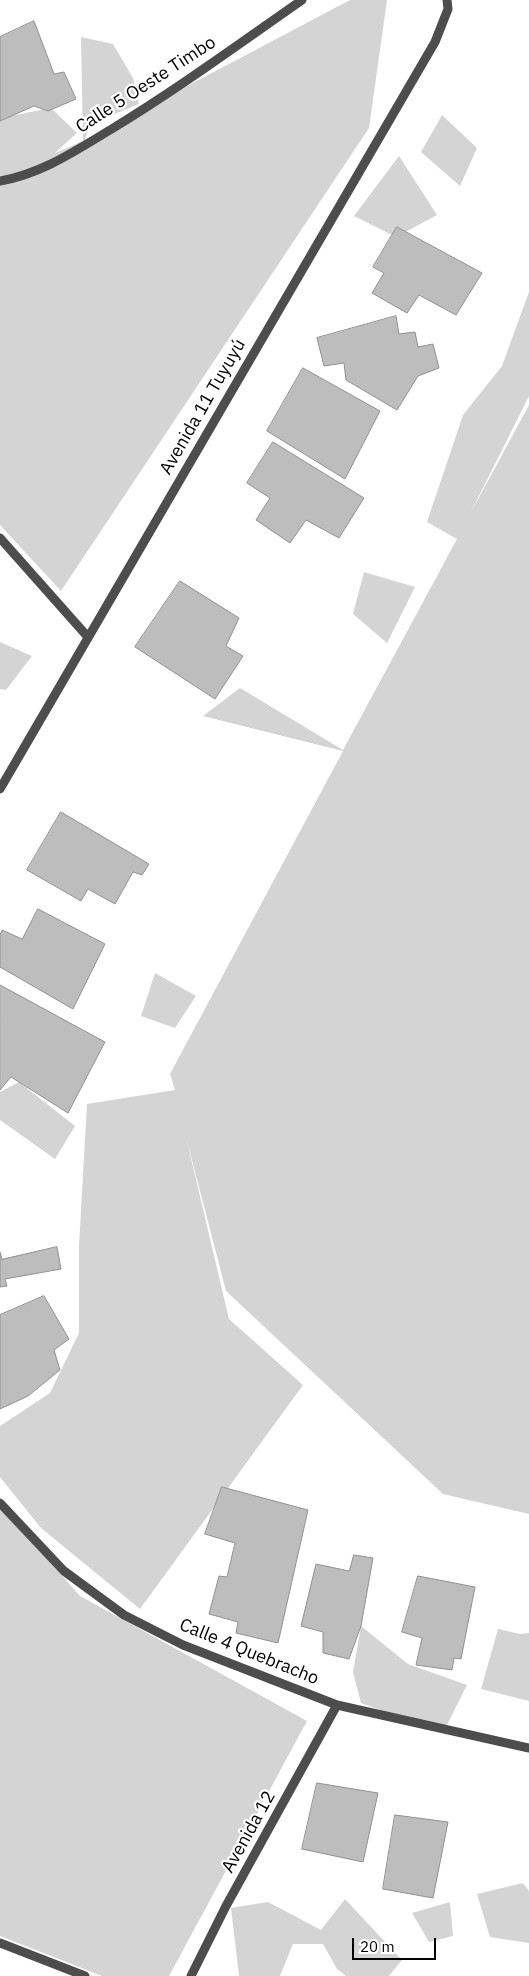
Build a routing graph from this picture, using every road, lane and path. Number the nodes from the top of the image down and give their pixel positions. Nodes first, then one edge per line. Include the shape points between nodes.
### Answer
1 (302, 0) edge
2 (448, 0) edge
3 (0, 181) edge
4 (0, 538) edge
5 (87, 636) junction
6 (0, 788) edge
7 (0, 1503) edge
8 (337, 1705) junction
9 (529, 1748) edge
10 (0, 1943) edge
11 (85, 1976) edge
12 (191, 1976) edge

1 - 3 street, Calle 5 Oeste Timbo via 147,108 56,163 18,178
2 - 5 street, Avenida 11 Tuyuyú via 448,9 434,42
4 - 5 street
5 - 6 street, Avenida 11 Tuyuyú
7 - 8 street, Calle 4 Quebracho via 64,1571 124,1615 183,1645
8 - 9 street, Calle 4 Quebracho
8 - 12 street, Avenida 12
10 - 11 street

